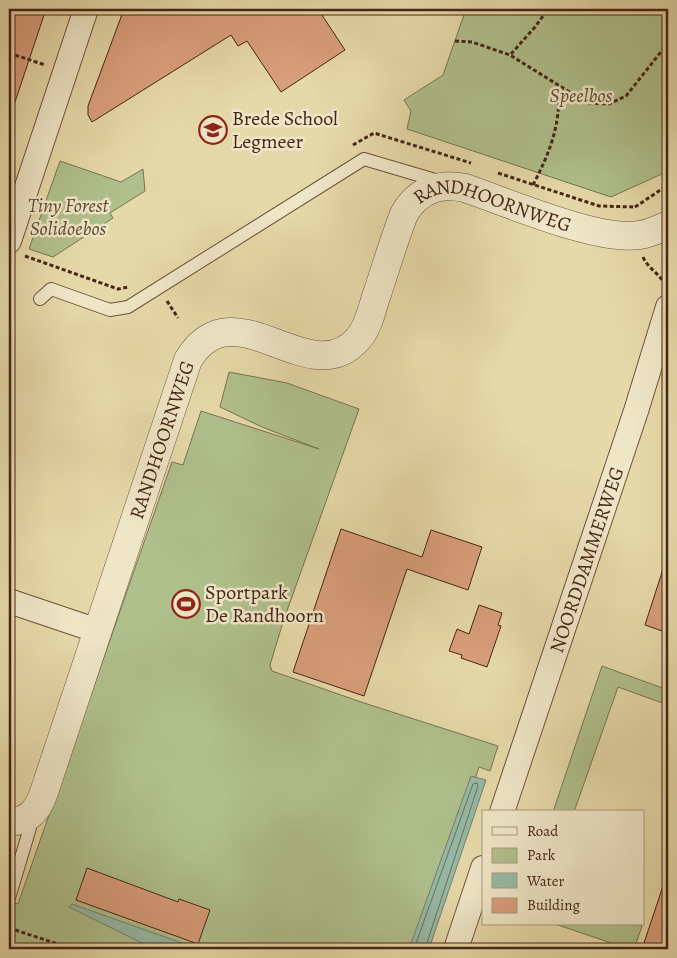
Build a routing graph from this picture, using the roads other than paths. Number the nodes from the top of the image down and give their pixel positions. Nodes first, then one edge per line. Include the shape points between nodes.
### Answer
1 (86, 9) edge
2 (449, 185) junction
3 (668, 225) edge
4 (9, 240) edge
5 (40, 298) dead end
6 (668, 307) edge
7 (9, 601) edge
8 (98, 631) junction
9 (503, 810) edge
10 (17, 820) edge
11 (482, 871) edge
12 (9, 898) edge
13 (456, 949) edge

1 - 4 street
2 - 3 street, RANDHOORNWEG via 599,232 640,235
2 - 5 lane via 364,159 128,307 110,310 51,289
2 - 8 street, RANDHOORNWEG via 424,192 409,205 364,331 346,349 317,356 232,331 213,335 194,351 188,360
6 - 9 street, NOORDDAMMERWEG
7 - 8 street
8 - 10 street, RANDHOORNWEG via 37,809
10 - 12 lane via 30,828
11 - 13 street

